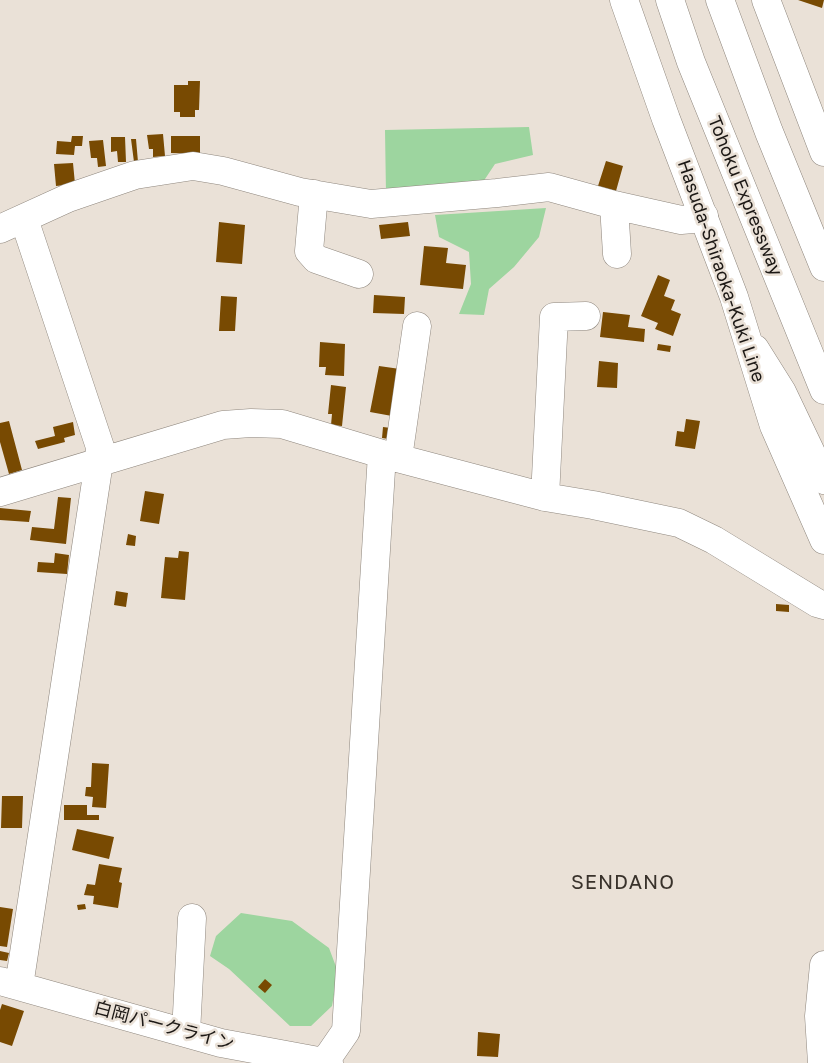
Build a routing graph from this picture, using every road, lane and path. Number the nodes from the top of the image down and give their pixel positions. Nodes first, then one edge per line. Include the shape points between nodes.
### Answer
1 (624, 0) edge
2 (670, 0) edge
3 (720, 0) edge
4 (766, 0) edge
5 (824, 152) edge
6 (314, 194) junction
7 (614, 205) junction
8 (704, 216) junction
9 (12, 224) edge
10 (617, 254) dead end
11 (824, 267) edge
12 (359, 274) dead end
13 (586, 316) dead end
14 (417, 326) dead end
15 (748, 339) junction
16 (824, 390) edge
17 (390, 456) junction
18 (99, 462) junction
19 (824, 480) edge
20 (0, 492) edge
21 (544, 497) junction
22 (824, 540) edge
23 (824, 605) edge
24 (192, 918) dead end
25 (824, 965) edge
26 (9, 984) edge
27 (186, 1033) junction
28 (324, 1063) edge
29 (329, 1063) edge
30 (822, 1063) edge

1 - 8 main road, Hasuda-Shiraoka-Kuki Line
2 - 16 main road, Tohoku Expressway via 691,62
3 - 11 main road
4 - 5 main road
6 - 7 main road via 371,204 549,187
6 - 9 main road via 193,166 135,175 68,198
6 - 12 main road via 309,251 316,259
7 - 8 main road via 681,220
7 - 10 main road
8 - 15 main road, Hasuda-Shiraoka-Kuki Line
9 - 18 main road via 100,447
13 - 21 main road via 554,317
14 - 17 main road
15 - 19 main road via 782,392
15 - 22 main road, Hasuda-Shiraoka-Kuki Line via 774,426
17 - 18 main road via 282,424 251,423 223,425
17 - 21 main road
17 - 28 main road via 346,1031
18 - 20 main road
18 - 26 main road
21 - 23 main road via 679,523
24 - 27 main road
25 - 30 main road via 819,1016
26 - 27 main road, 白岡パークライン
27 - 28 main road, 白岡パークライン
28 - 29 main road, 白岡パークライン

